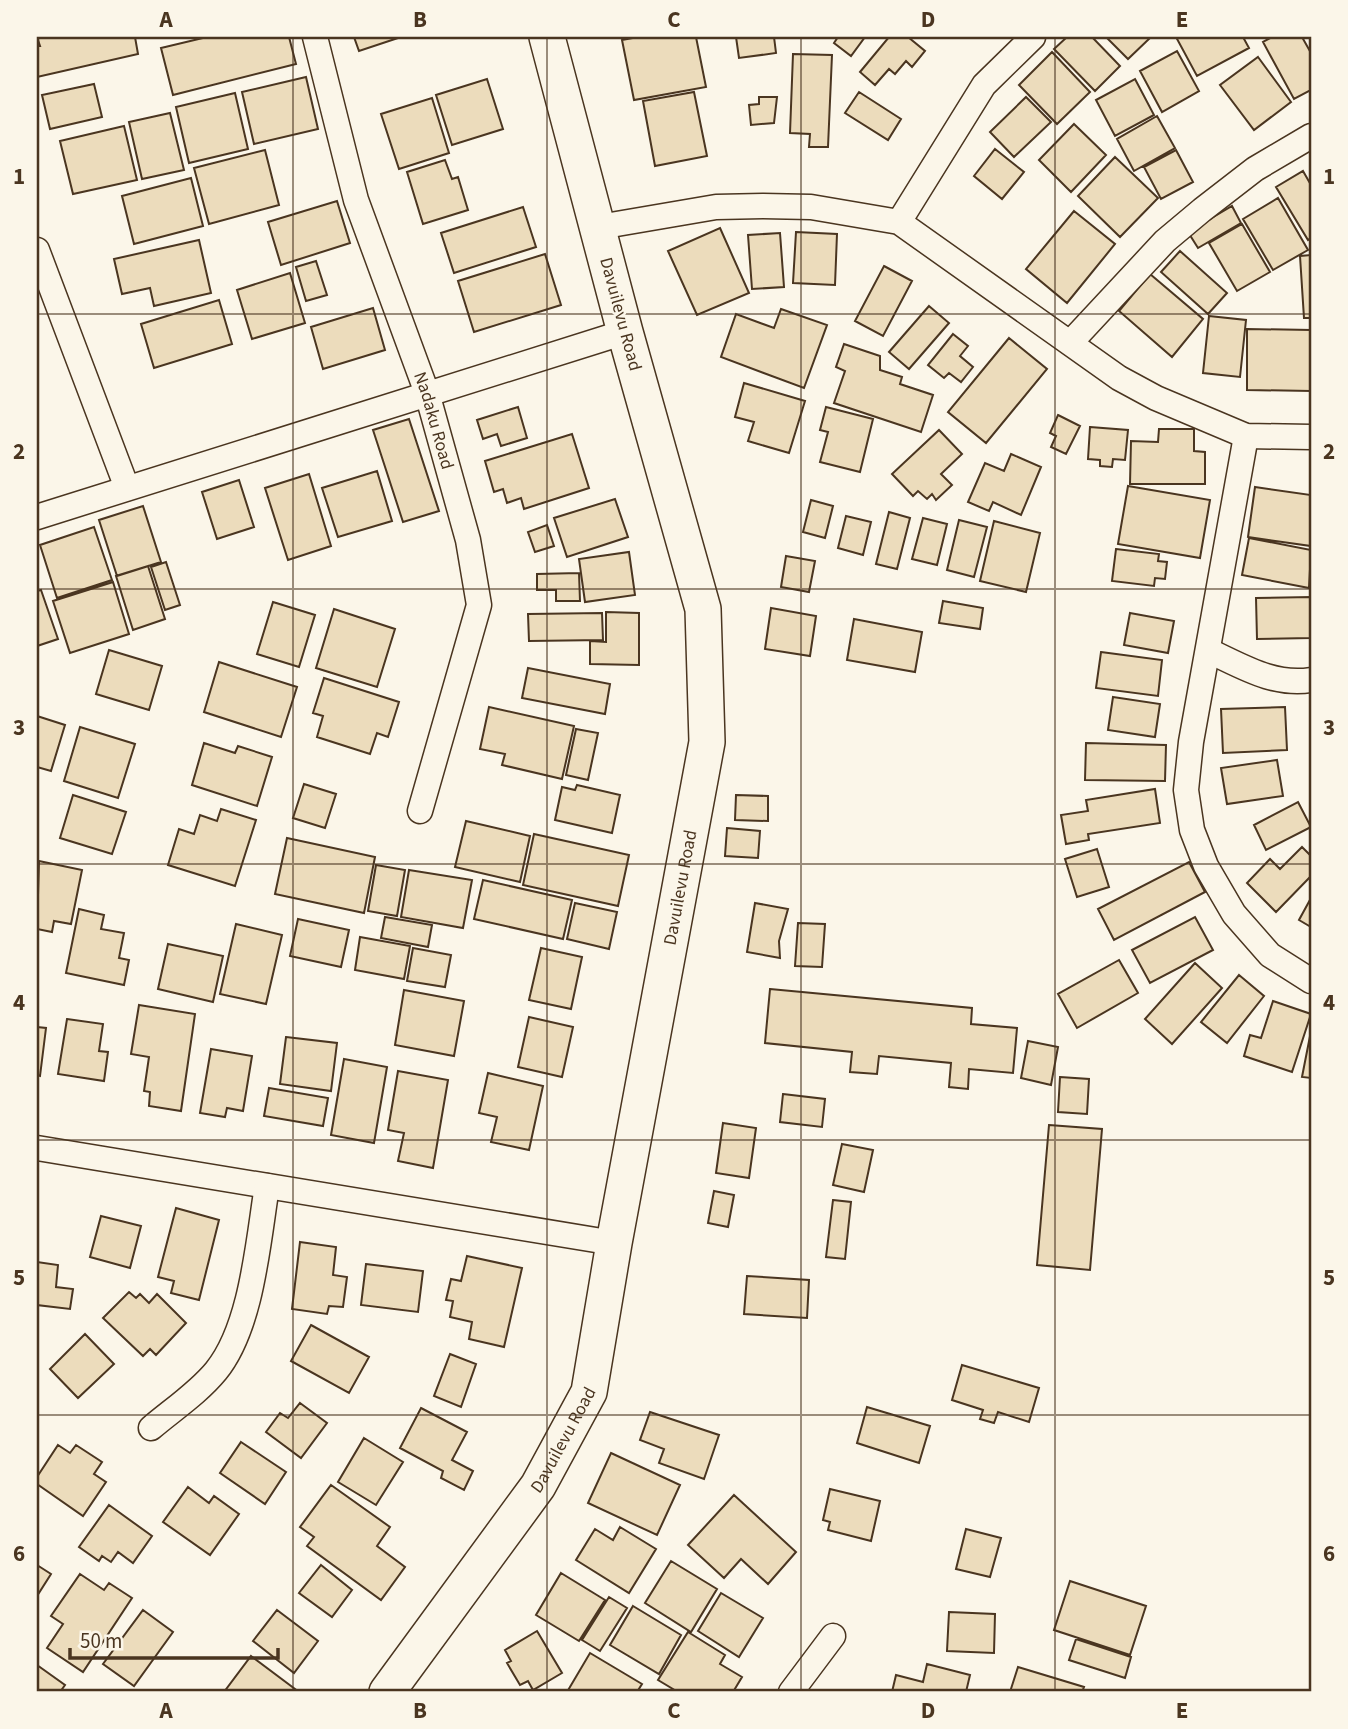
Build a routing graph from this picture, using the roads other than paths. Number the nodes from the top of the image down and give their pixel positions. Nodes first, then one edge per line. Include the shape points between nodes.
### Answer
1 (314, 37) edge
2 (547, 37) edge
3 (1033, 37) edge
4 (1311, 136) edge
5 (899, 222) junction
6 (599, 227) junction
7 (37, 250) edge
8 (625, 332) junction
9 (1071, 342) junction
10 (427, 393) junction
11 (1246, 436) junction
12 (1311, 437) edge
13 (127, 488) junction
14 (37, 517) edge
15 (1209, 651) junction
16 (1311, 680) edge
17 (420, 811) dead end
18 (1311, 981) edge
19 (37, 1148) edge
20 (267, 1186) junction
21 (614, 1243) junction
22 (151, 1429) dead end
23 (833, 1636) dead end
24 (392, 1690) edge
25 (791, 1692) edge

1 - 10 street, Nadaku Road via 356,200
2 - 6 street, Davuilevu Road
3 - 5 street via 984,85
4 - 9 street via 1255,169 1202,210 1166,241
5 - 6 street via 811,207 763,206 716,207
5 - 9 street
6 - 8 street, Davuilevu Road
7 - 13 street
8 - 10 street
8 - 21 street, Davuilevu Road via 703,609 707,742
9 - 11 street via 1119,378 1156,398
10 - 13 street
10 - 17 street, Nadaku Road via 468,540 479,605
11 - 12 street
11 - 15 street
13 - 14 street
15 - 16 street via 1267,678
15 - 18 street via 1189,754 1186,790 1192,830 1206,866 1234,914 1270,955
19 - 20 street
20 - 21 street
20 - 22 street via 236,1339 215,1372
21 - 24 street, Davuilevu Road via 589,1392 538,1486
23 - 25 street

